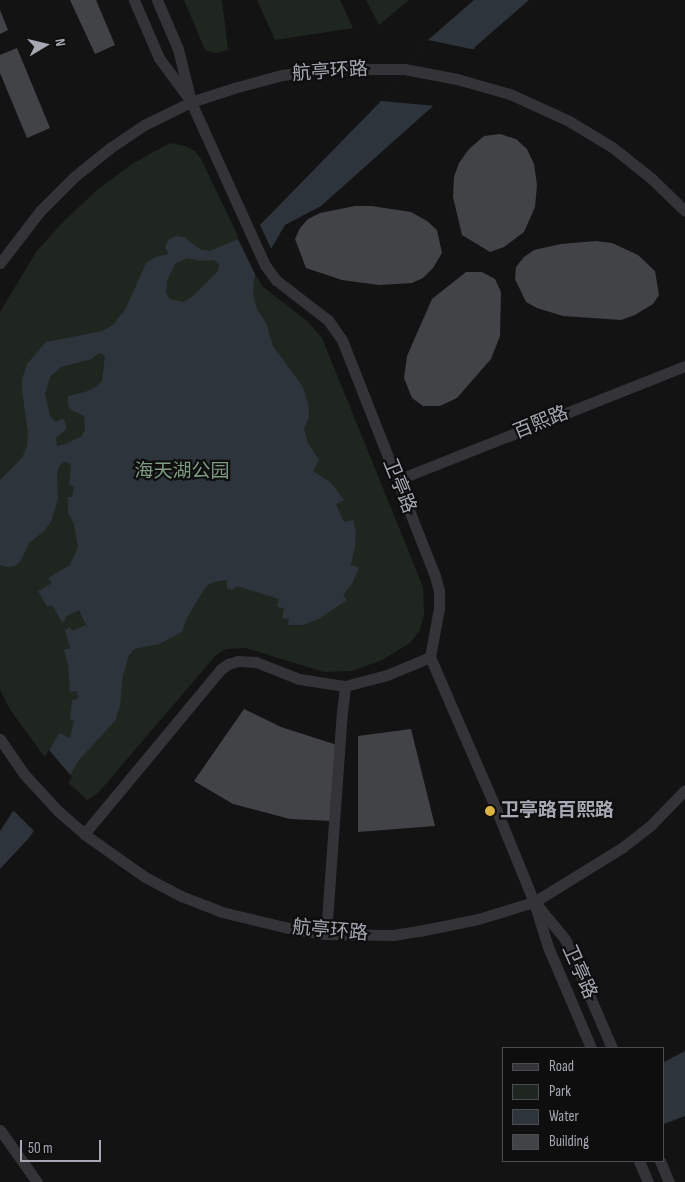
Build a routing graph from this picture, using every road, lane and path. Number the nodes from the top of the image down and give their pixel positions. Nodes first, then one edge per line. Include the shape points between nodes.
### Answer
1 (134, 0) edge
2 (156, 0) edge
3 (191, 102) junction
4 (685, 211) edge
5 (0, 263) edge
6 (685, 366) edge
7 (397, 480) junction
8 (430, 657) junction
9 (345, 686) junction
10 (0, 739) edge
11 (685, 790) edge
12 (84, 834) junction
13 (534, 902) junction
14 (326, 934) junction
15 (591, 1047) edge
16 (612, 1047) edge
17 (0, 1130) edge
18 (639, 1162) edge
19 (660, 1162) edge
20 (37, 1182) edge
21 (648, 1182) edge
22 (669, 1182) edge

1 - 3 street via 159,58
2 - 3 street via 178,49
3 - 4 street, 航亭环路 via 282,75 352,68 404,69 457,79 510,94 570,121 612,146
3 - 5 street, 航亭环路 via 144,125 74,177 40,211
3 - 7 street, 卫亭路 via 265,265 276,280 321,313 342,340
6 - 7 street, 百熙路
7 - 8 street, 卫亭路 via 439,591 437,628
8 - 9 street via 387,675
8 - 13 street, 卫亭路
9 - 12 street via 299,679 256,662 228,664
9 - 14 street
10 - 12 street, 航亭环路 via 24,774
11 - 13 street, 航亭环路 via 624,848
12 - 14 street, 航亭环路 via 137,872 181,896 259,922
13 - 14 street, 航亭环路 via 419,932
13 - 15 street, 卫亭路 via 548,947
13 - 16 street, 卫亭路 via 565,939
17 - 20 street
18 - 21 street
19 - 22 street

